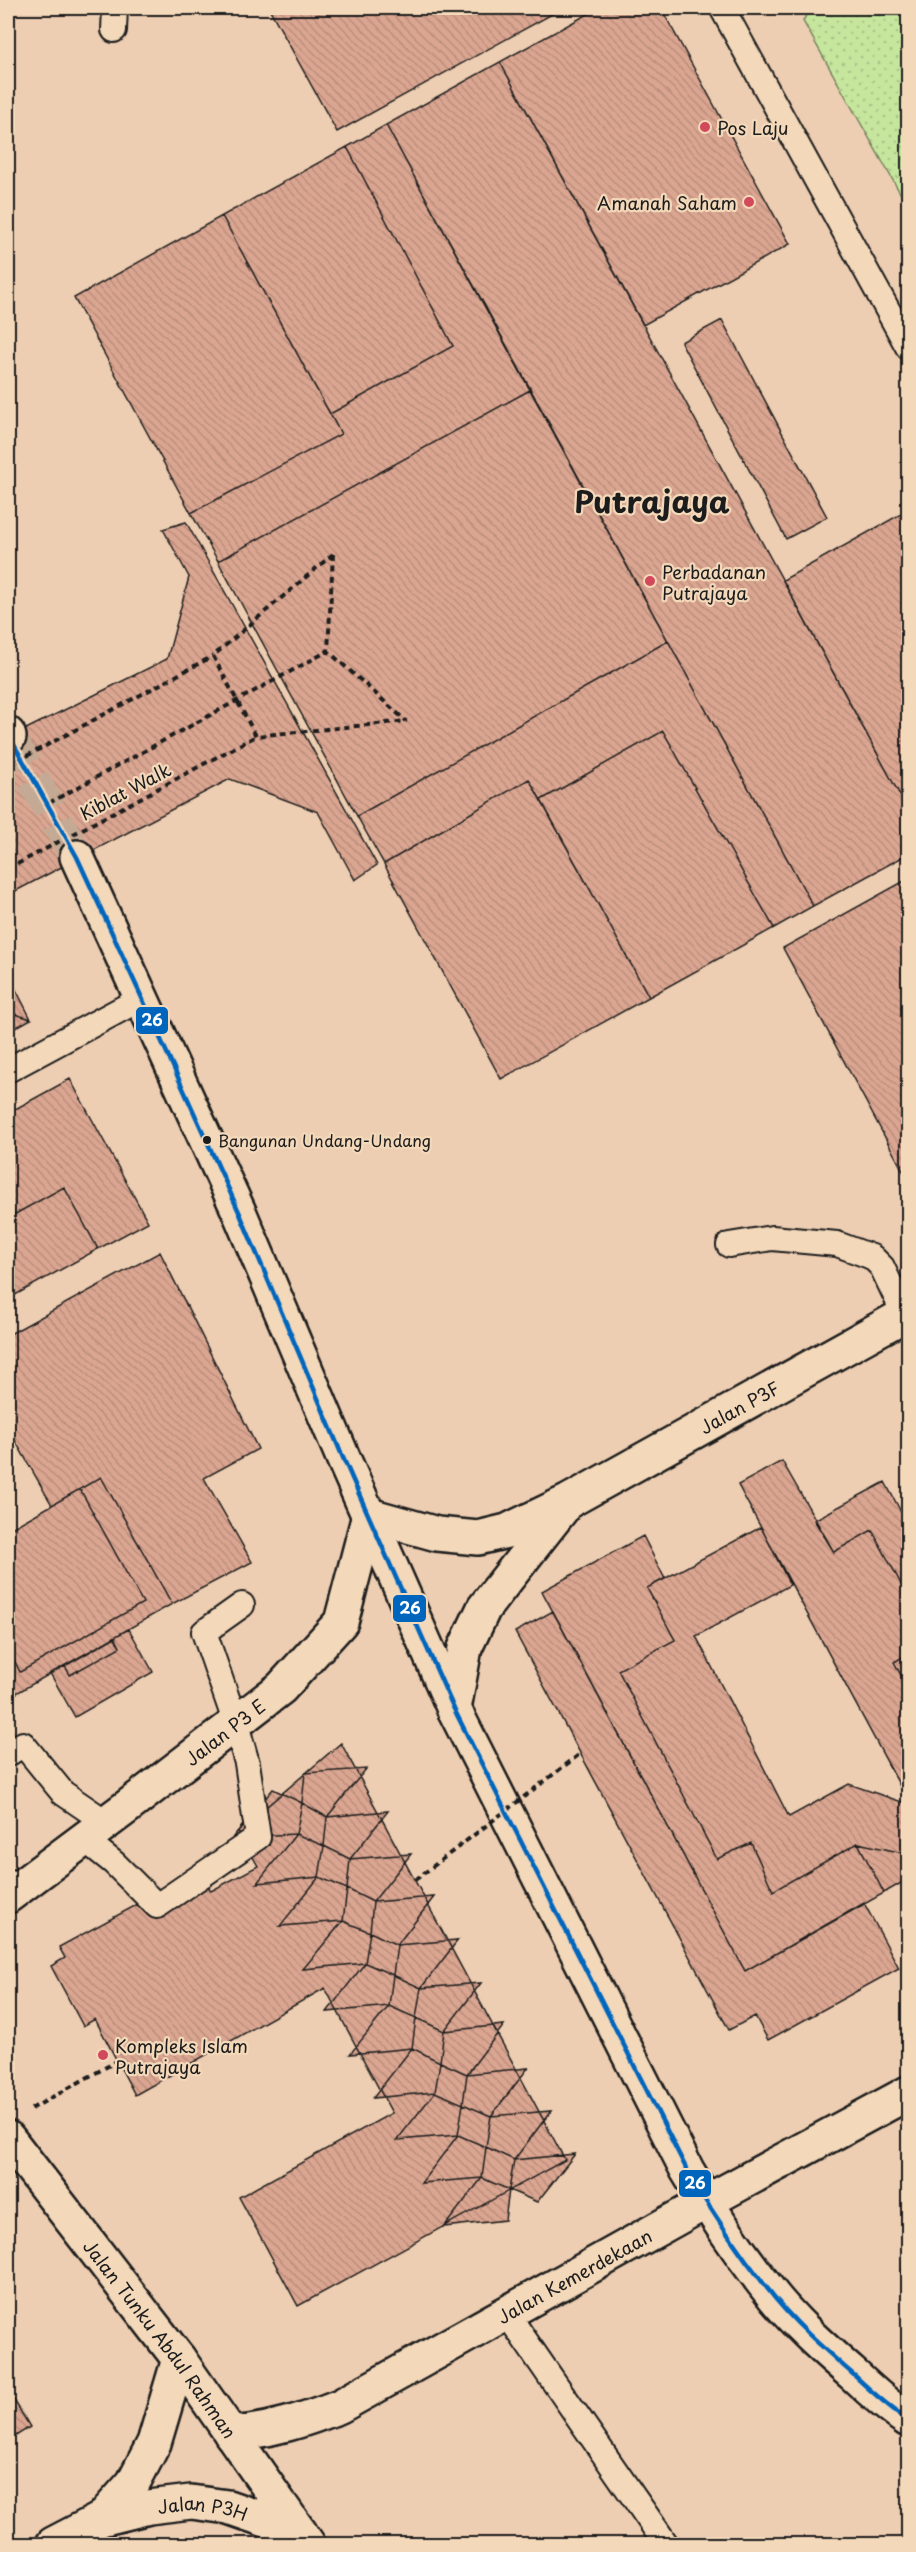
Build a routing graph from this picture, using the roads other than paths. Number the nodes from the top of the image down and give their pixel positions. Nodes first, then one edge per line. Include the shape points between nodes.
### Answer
1 (722, 8) edge
2 (909, 347) edge
3 (77, 857) tunnel mouth
4 (142, 998) junction
5 (8, 1070) edge
6 (729, 1245) dead end
7 (908, 1316) edge
8 (569, 1501) junction
9 (369, 1515) junction
10 (242, 1605) dead end
11 (454, 1710) junction
12 (236, 1724) junction
13 (8, 1754) edge
14 (96, 1831) junction
15 (8, 1896) edge
16 (909, 2093) edge
17 (8, 2138) edge
18 (706, 2202) junction
19 (507, 2314) junction
20 (179, 2359) junction
21 (909, 2420) edge
22 (231, 2434) junction
23 (101, 2519) junction
24 (304, 2538) edge
25 (53, 2544) edge
26 (666, 2544) edge

1 - 2 lane
3 - 4 street
4 - 5 lane
4 - 9 street
6 - 7 lane via 772,1238 837,1244 872,1257 882,1267
7 - 8 street, Jalan P3F
8 - 9 street, Jalan P3F via 507,1531 478,1538 437,1534
8 - 11 street, Jalan P3F via 484,1608 465,1648
9 - 11 street
9 - 12 street, Jalan P3 E via 341,1622 281,1688
10 - 12 lane via 204,1632
11 - 18 street via 618,2038
12 - 14 street, Jalan P3 E
12 - 14 lane via 247,1763 258,1837 157,1906 114,1863
13 - 14 lane via 23,1744
14 - 15 street, Jalan P3 E
16 - 18 street, Jalan Kemerdekaan
17 - 20 street, Jalan Tunku Abdul Rahman
18 - 19 street, Jalan Kemerdekaan
18 - 21 street via 767,2289 795,2320
19 - 22 street, Jalan Kemerdekaan via 340,2406 261,2432
19 - 26 lane
20 - 22 street, Jalan Tunku Abdul Rahman
20 - 23 street, Jalan P3H via 154,2443 133,2483
22 - 24 street, Jalan Tunku Abdul Rahman
23 - 24 street, Jalan P3H via 191,2502 228,2507
23 - 25 street, Jalan P3H

